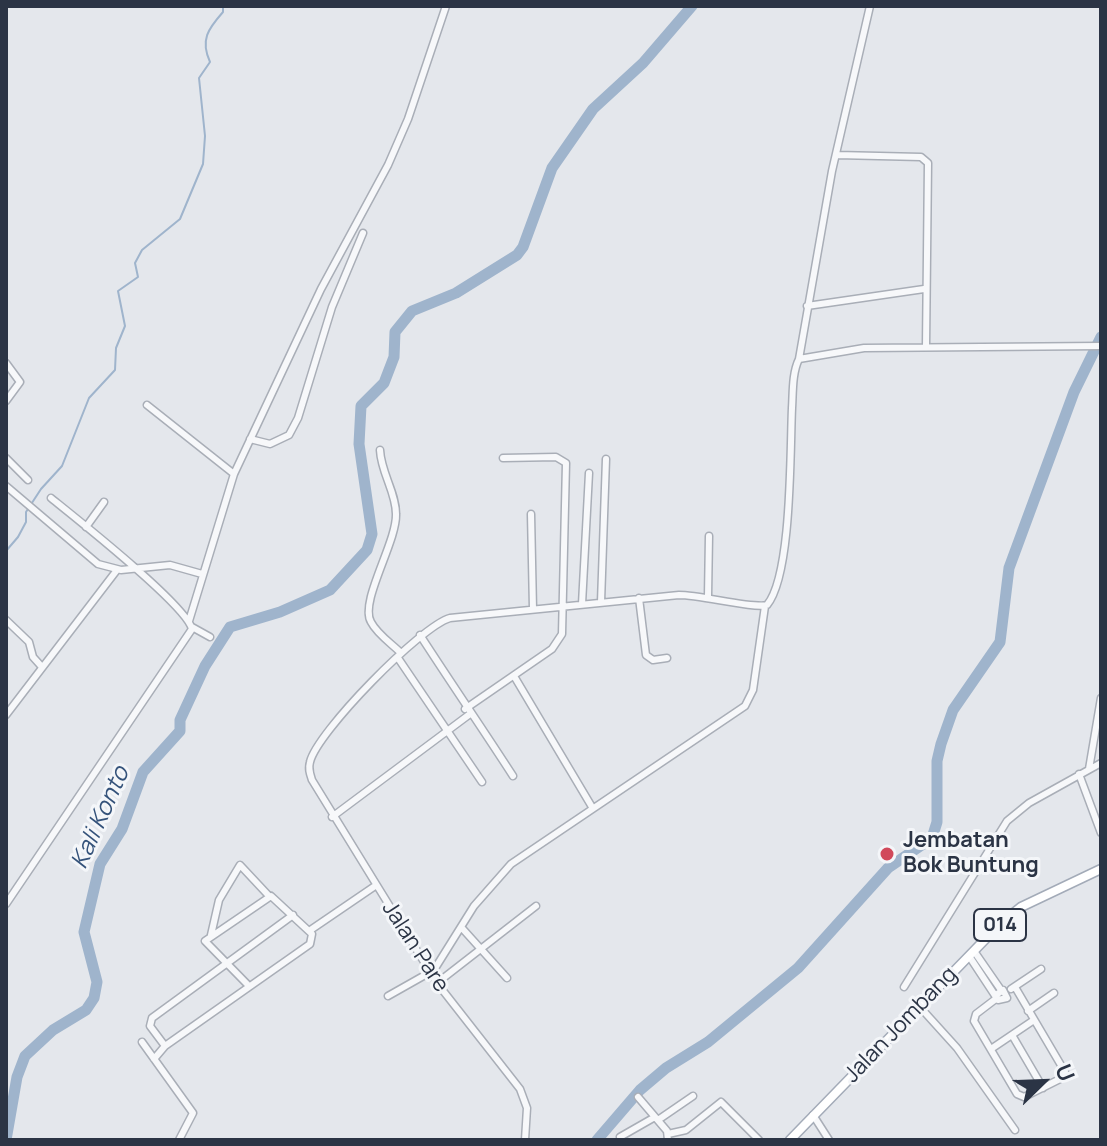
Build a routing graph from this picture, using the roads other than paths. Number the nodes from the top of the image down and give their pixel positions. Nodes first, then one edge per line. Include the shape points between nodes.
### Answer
1 (446, 6) edge
2 (870, 6) edge
3 (837, 155) junction
4 (363, 233) dead end
5 (924, 289) junction
6 (807, 306) junction
7 (926, 346) junction
8 (1101, 346) edge
9 (799, 359) junction
10 (6, 363) edge
11 (6, 401) edge
12 (147, 405) dead end
13 (250, 439) junction
14 (380, 450) dead end
15 (6, 458) edge
16 (503, 458) dead end
17 (606, 459) dead end
18 (589, 473) dead end
19 (234, 474) junction
20 (28, 480) dead end
21 (6, 486) edge
22 (588, 487) junction
23 (605, 488) junction
24 (51, 498) dead end
25 (104, 502) dead end
26 (531, 514) dead end
27 (86, 527) junction
28 (709, 536) dead end
29 (117, 570) junction
30 (134, 570) junction
31 (202, 574) junction
32 (708, 596) junction
33 (639, 598) junction
34 (601, 602) junction
35 (582, 604) junction
36 (561, 606) junction
37 (765, 606) junction
38 (533, 609) junction
39 (6, 620) edge
40 (190, 624) junction
41 (420, 635) junction
42 (210, 637) dead end
43 (400, 656) junction
44 (667, 658) dead end
45 (42, 667) junction
46 (514, 676) junction
47 (1101, 698) edge
48 (468, 712) junction
49 (6, 715) edge
50 (446, 732) junction
51 (1101, 763) edge
52 (1089, 769) junction
53 (1079, 774) junction
54 (513, 776) dead end
55 (482, 782) dead end
56 (592, 807) junction
57 (332, 817) junction
58 (1101, 833) edge
59 (1101, 869) edge
60 (375, 886) junction
61 (269, 896) junction
62 (6, 904) edge
63 (536, 906) dead end
64 (293, 915) junction
65 (461, 927) junction
66 (309, 931) junction
67 (211, 935) junction
68 (483, 949) junction
69 (971, 953) junction
70 (225, 964) junction
71 (1041, 969) dead end
72 (430, 973) junction
73 (507, 978) dead end
74 (437, 983) junction
75 (248, 985) junction
76 (904, 987) dead end
77 (1015, 987) junction
78 (1054, 993) dead end
79 (1000, 994) junction
80 (388, 996) dead end
81 (918, 1007) junction
82 (1028, 1011) junction
83 (1034, 1020) junction
84 (1012, 1035) junction
85 (142, 1042) dead end
86 (165, 1046) junction
87 (991, 1049) junction
88 (154, 1059) junction
89 (1043, 1088) junction
90 (693, 1096) dead end
91 (638, 1097) dead end
92 (813, 1115) junction
93 (656, 1118) junction
94 (1015, 1130) dead end
95 (620, 1137) dead end
96 (668, 1137) edge
97 (179, 1140) edge
98 (525, 1140) edge
99 (759, 1140) edge
100 (790, 1140) edge
101 (829, 1140) edge

1 - 13 street via 388,165 327,277
2 - 3 street
3 - 5 street via 927,160
3 - 6 street
4 - 13 street via 291,432 270,444
5 - 6 street
5 - 7 street
6 - 9 street
7 - 8 street
7 - 9 street via 864,348
9 - 37 street via 785,542 774,592
10 - 11 street via 20,385
12 - 19 street
13 - 19 street
14 - 43 street via 396,514 368,616
15 - 20 street
16 - 36 street via 556,457 566,463
17 - 23 street
18 - 22 street
19 - 31 street
21 - 29 street via 90,559
22 - 23 street
22 - 35 street
23 - 34 street
24 - 27 street
25 - 27 street
26 - 38 street
27 - 30 street
28 - 32 street
29 - 30 street
29 - 45 street
30 - 31 street via 170,565
30 - 40 street
31 - 40 street
32 - 33 street
32 - 37 street
33 - 34 street
33 - 44 street via 646,655
34 - 35 street
35 - 36 street
36 - 38 street
36 - 46 street via 560,642
37 - 56 street via 748,702
38 - 41 street via 450,618
39 - 45 street via 29,642
40 - 42 street
40 - 62 street via 188,638
41 - 43 street
41 - 48 street
43 - 50 street
43 - 57 street, Jalan Pare via 316,749 309,771
45 - 49 street
46 - 48 street
46 - 56 street
47 - 52 street
48 - 50 street
48 - 54 street
50 - 55 street
50 - 57 street
51 - 52 street
52 - 53 street
53 - 58 street
53 - 76 street via 1007,821
56 - 65 street via 500,874
57 - 60 street, Jalan Pare
59 - 69 main road, Jalan Jombang / 014 via 1021,907
60 - 66 street
60 - 72 street, Jalan Pare
61 - 64 street
61 - 67 street
61 - 67 street via 240,865 219,900
63 - 68 street
64 - 66 street
64 - 70 street
65 - 68 street
65 - 72 street
66 - 75 street via 310,944
67 - 70 street via 206,943
68 - 73 street
68 - 74 street
69 - 79 street
69 - 81 main road, Jalan Jombang / 014
70 - 75 street
70 - 86 street via 150,1021
71 - 77 street
72 - 74 street, Jalan Pare
72 - 80 street
74 - 98 street, Jalan Pare via 520,1089 528,1117
75 - 86 street
77 - 79 street
77 - 82 street
78 - 82 street
79 - 87 street via 974,1018
81 - 92 main road, Jalan Jombang / 014
81 - 94 street via 957,1048
82 - 83 street
83 - 84 street
83 - 89 street via 1066,1074
84 - 87 street
84 - 89 street
85 - 88 street
86 - 88 street
87 - 89 street via 1019,1095
88 - 97 street via 193,1115
90 - 93 street
91 - 93 street
92 - 100 main road, Jalan Jombang / 014
92 - 101 street
93 - 95 street
93 - 96 street
96 - 99 street via 686,1130 721,1102

